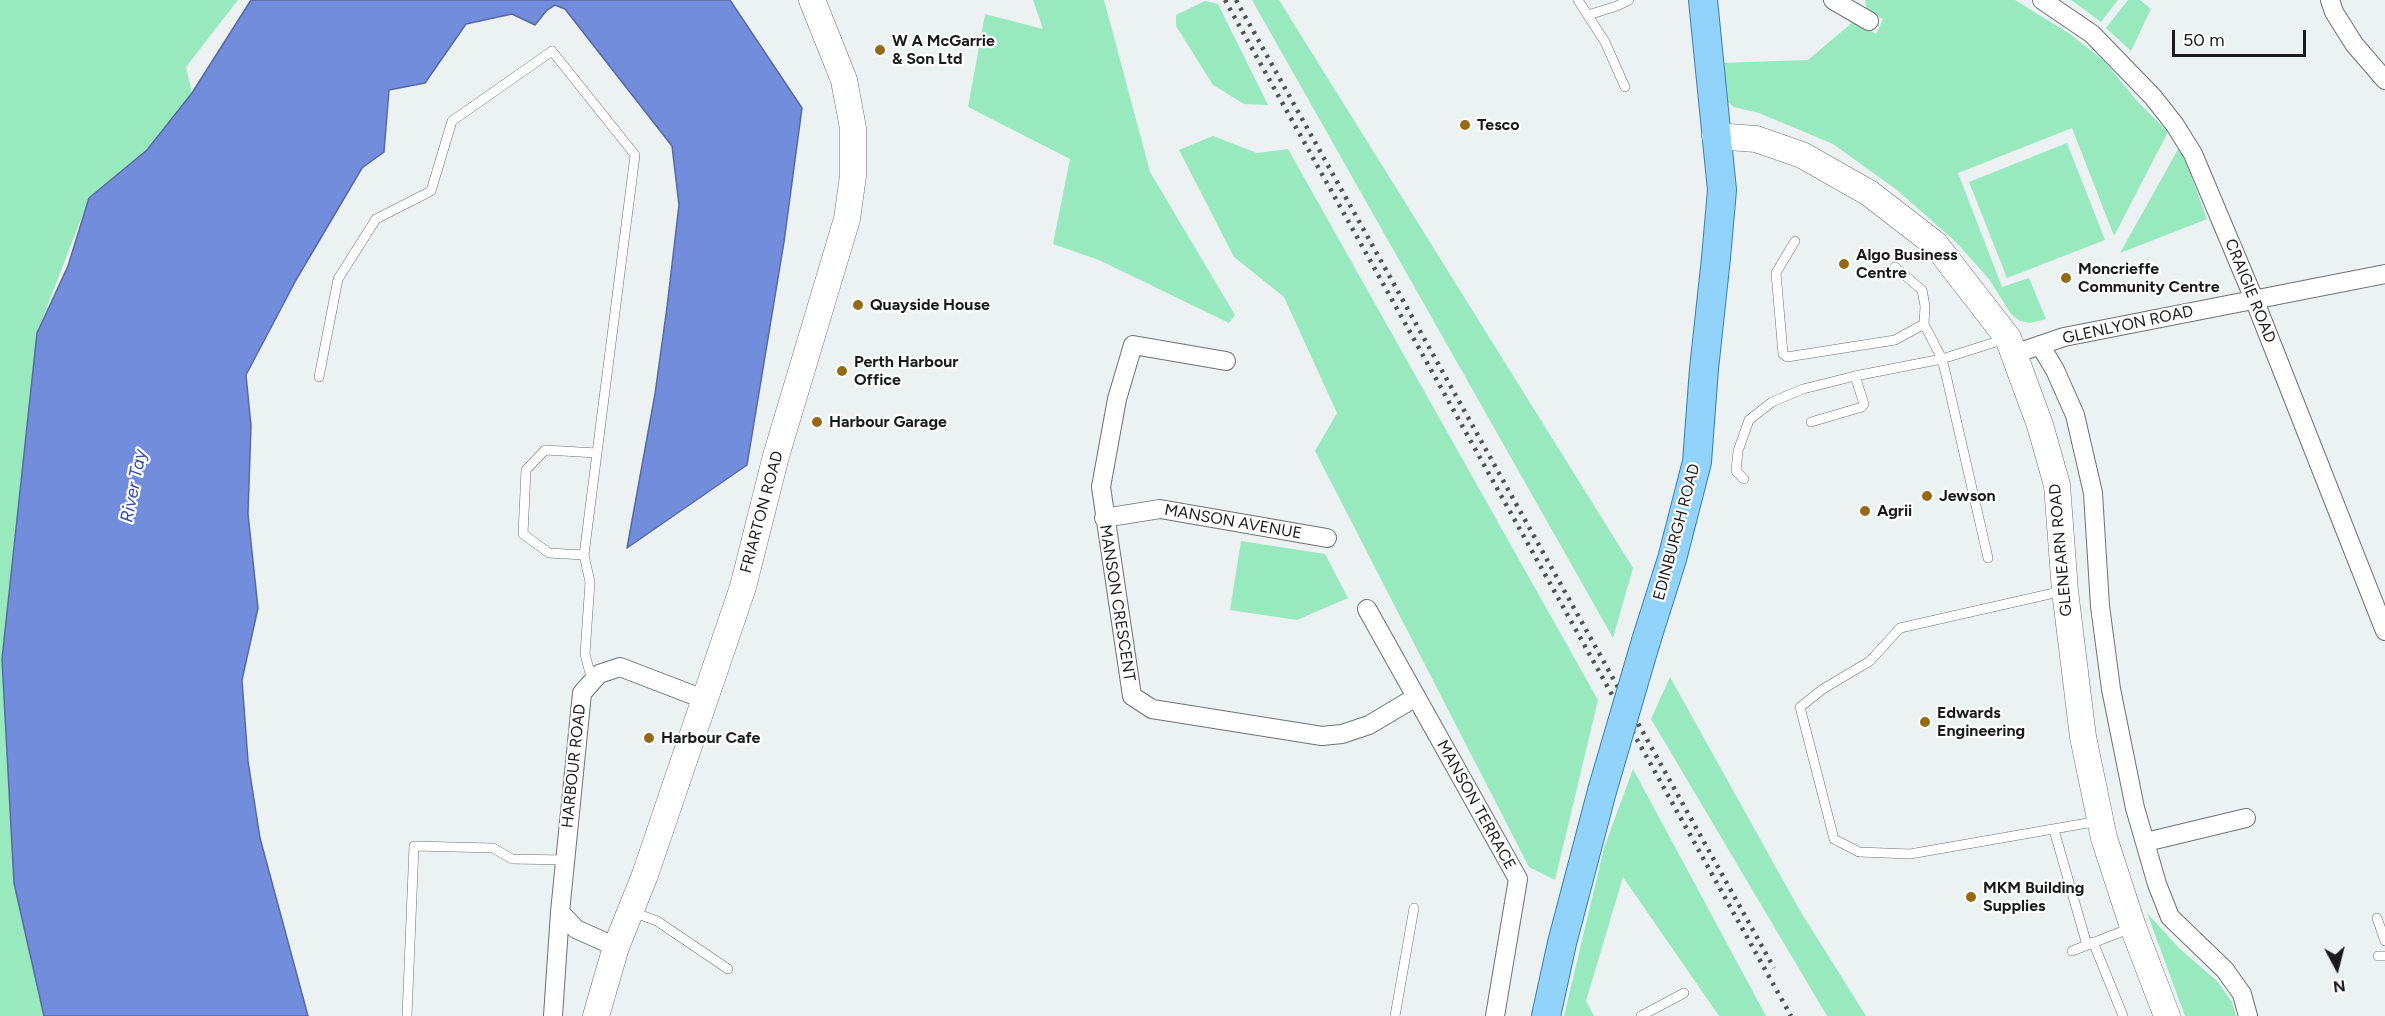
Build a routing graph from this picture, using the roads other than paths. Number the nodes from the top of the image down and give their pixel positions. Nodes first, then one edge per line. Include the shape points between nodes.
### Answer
1 (812, 0) edge
2 (1578, 0) edge
3 (1629, 0) edge
4 (1703, 0) edge
5 (1833, 0) edge
6 (2042, 0) edge
7 (2330, 0) edge
8 (1588, 15) junction
9 (1869, 21) dead end
10 (2385, 80) edge
11 (1625, 87) dead end
12 (1715, 136) junction
13 (1795, 241) dead end
14 (1895, 267) dead end
15 (2385, 274) edge
16 (2254, 299) junction
17 (1924, 324) junction
18 (2040, 345) junction
19 (2012, 348) junction
20 (1942, 359) junction
21 (1226, 361) dead end
22 (1855, 376) junction
23 (319, 377) dead end
24 (1811, 422) dead end
25 (597, 453) junction
26 (1744, 479) dead end
27 (1104, 518) junction
28 (1327, 538) dead end
29 (584, 555) junction
30 (1988, 558) dead end
31 (2065, 591) junction
32 (1367, 609) dead end
33 (2385, 631) edge
34 (592, 681) junction
35 (1416, 697) junction
36 (706, 700) junction
37 (2246, 818) dead end
38 (2101, 820) junction
39 (2054, 830) junction
40 (2146, 842) junction
41 (565, 860) junction
42 (1414, 908) dead end
43 (560, 912) junction
44 (631, 912) junction
45 (2378, 918) dead end
46 (2133, 927) junction
47 (2385, 940) edge
48 (2090, 944) junction
49 (616, 947) junction
50 (2072, 951) dead end
51 (728, 969) dead end
52 (1684, 993) dead end
53 (407, 1016) edge
54 (553, 1016) edge
55 (596, 1016) edge
56 (1395, 1016) edge
57 (1495, 1016) edge
58 (1546, 1016) edge
59 (1641, 1016) edge
60 (2123, 1016) edge
61 (2167, 1016) edge
62 (2248, 1016) edge

1 - 36 street, FRIARTON ROAD via 844,80 853,128 853,176 847,219 776,456 743,587
2 - 8 lane
3 - 8 lane
4 - 12 main road, EDINBURGH ROAD
5 - 9 street
6 - 16 street, CRAIGIE ROAD via 2092,34 2175,125 2193,154
7 - 10 street via 2354,44
8 - 11 lane
12 - 19 street, GLENEARN ROAD via 1756,139 1802,155 1869,193 1935,244
12 - 58 main road, EDINBURGH ROAD, bridge via 1722,190 1697,462 1602,791
13 - 17 lane via 1776,273 1783,354 1787,357 1895,340
14 - 17 lane via 1922,290
15 - 16 street, GLENLYON ROAD
16 - 18 street, GLENLYON ROAD
16 - 33 street, CRAIGIE ROAD
17 - 20 lane
18 - 19 street, GLENLYON ROAD via 2023,351
18 - 40 street, GLENEARN ROAD via 2075,415 2093,493 2100,606 2111,689
19 - 20 lane
19 - 31 street, GLENEARN ROAD via 2057,485
20 - 22 lane
20 - 30 lane
21 - 27 street, MANSON CRESCENT via 1133,345 1117,399 1101,488
22 - 24 lane via 1862,407
22 - 26 lane via 1803,389 1772,402 1749,420 1738,451 1736,471
23 - 25 lane via 338,279 376,219 430,191 452,121 552,51 635,155
25 - 29 lane
25 - 29 lane via 546,450 526,470 523,534 549,553
27 - 28 street, MANSON AVENUE via 1160,509
27 - 35 street, MANSON CRESCENT via 1132,696 1152,709 1322,736 1369,725
29 - 34 lane via 590,582 585,654
31 - 38 street, GLENEARN ROAD via 2083,737
31 - 39 lane via 1900,627 1870,661 1800,707 1834,839 1859,852 1910,854
32 - 35 street, MANSON TERRACE
34 - 36 street, HARBOUR ROAD via 598,674 620,667
34 - 41 street, HARBOUR ROAD via 582,693
35 - 57 street, MANSON TERRACE via 1518,879
36 - 44 street, FRIARTON ROAD
37 - 40 street
38 - 39 lane
38 - 46 street, GLENEARN ROAD
39 - 48 lane
40 - 62 street, GLENEARN ROAD via 2170,917 2225,970 2242,994
41 - 43 street, HARBOUR ROAD
41 - 53 lane via 512,860 494,848 414,846
42 - 56 lane
43 - 49 street via 576,929
43 - 54 street, HARBOUR ROAD
44 - 49 street, FRIARTON ROAD
44 - 51 lane via 657,921
45 - 47 lane
46 - 48 lane
46 - 61 street, GLENEARN ROAD
48 - 50 lane
48 - 60 lane
49 - 55 street, FRIARTON ROAD
52 - 59 lane

